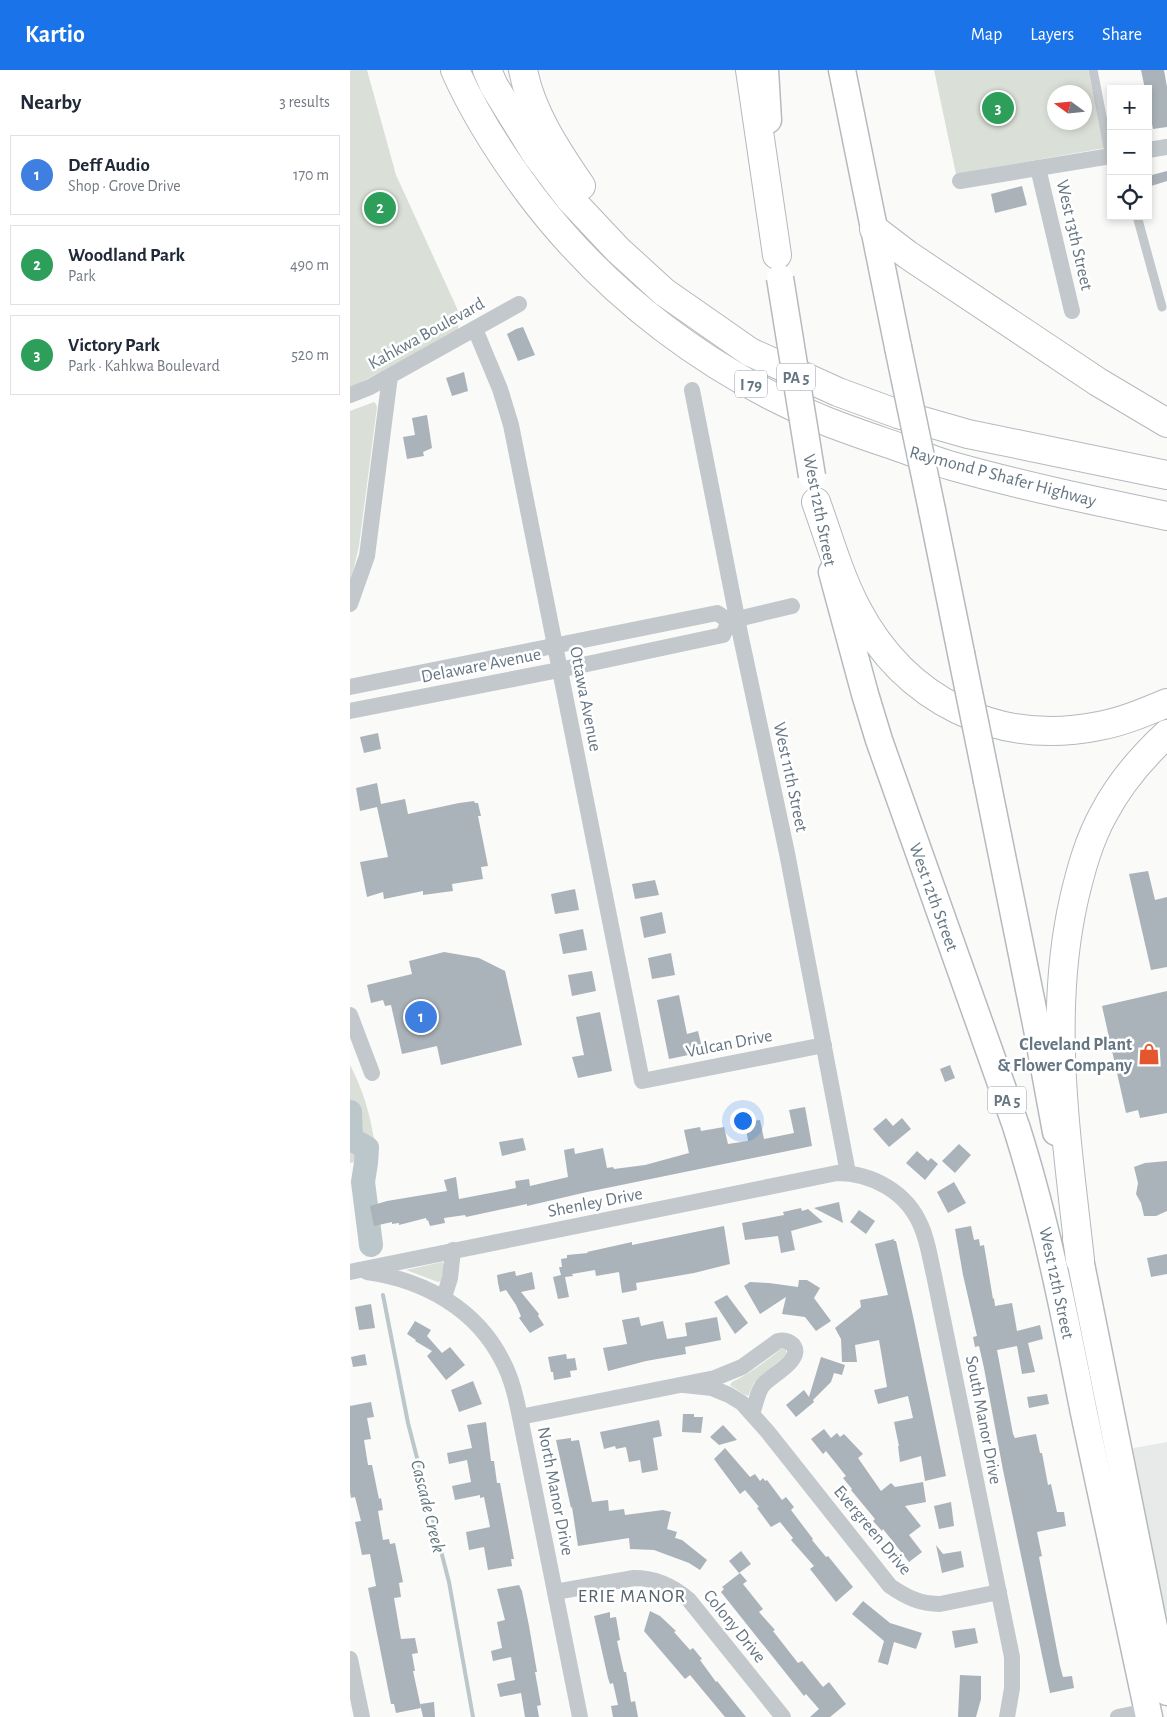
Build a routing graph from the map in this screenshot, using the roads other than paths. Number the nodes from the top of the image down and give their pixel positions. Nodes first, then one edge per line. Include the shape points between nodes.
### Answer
1 (455, 70) edge
2 (487, 70) edge
3 (523, 70) edge
4 (750, 70) edge
5 (765, 70) edge
6 (842, 70) edge
7 (1093, 70) edge
8 (1107, 141) edge
9 (1167, 147) edge
10 (1152, 149) edge
11 (1107, 156) edge
12 (1038, 168) junction
13 (960, 181) dead end
14 (1138, 220) edge
15 (874, 229) junction
16 (779, 266) junction
17 (519, 304) dead end
18 (1162, 307) dead end
19 (1072, 311) dead end
20 (475, 329) junction
21 (722, 332) junction
22 (390, 376) junction
23 (692, 390) dead end
24 (350, 395) edge
25 (1167, 423) edge
26 (1167, 475) edge
27 (814, 489) junction
28 (1167, 516) edge
29 (350, 604) edge
30 (792, 606) dead end
31 (734, 619) junction
32 (555, 647) junction
33 (559, 670) junction
34 (350, 687) edge
35 (1167, 703) edge
36 (350, 711) edge
37 (1167, 734) edge
38 (350, 1015) edge
39 (824, 1044) junction
40 (372, 1072) dead end
41 (642, 1081) joint
42 (848, 1173) junction
43 (453, 1250) junction
44 (1080, 1260) junction
45 (354, 1271) edge
46 (444, 1297) junction
47 (684, 1385) junction
48 (752, 1413) junction
49 (520, 1417) junction
50 (555, 1592) junction
51 (999, 1592) junction
52 (350, 1659) edge
53 (1167, 1692) edge
54 (1148, 1714) edge
55 (362, 1717) edge
56 (580, 1717) edge
57 (783, 1717) edge
58 (1007, 1717) edge
59 (1118, 1717) edge

1 - 28 highway, Raymond P Shafer Highway / I 79 via 498,150 574,248 640,310 719,366 827,421 951,466
2 - 21 highway, Raymond P Shafer Highway / I 79 via 536,154 570,199 664,292
3 - 21 highway via 531,97 554,144 602,216 641,259
4 - 16 highway
5 - 16 main road, West 12th Street / PA 5
6 - 15 main road, West 12th Street / PA 5
7 - 8 lane
9 - 10 street
11 - 12 street
12 - 13 street
12 - 19 street, West 13th Street
14 - 18 lane
15 - 25 highway via 1090,377
15 - 44 main road, West 12th Street / PA 5, bridge via 1039,1038
16 - 27 main road, West 12th Street / PA 5, bridge
17 - 20 street, Kahkwa Boulevard
20 - 22 street, Kahkwa Boulevard
20 - 32 street, Ottawa Avenue via 511,425
21 - 26 highway, Raymond P Shafer Highway / I 79 via 750,352 838,392 898,414 968,434
22 - 24 street, Kahkwa Boulevard
22 - 29 street via 368,556
23 - 31 street, West 11th Street
27 - 35 highway via 846,584 867,626 892,660 940,701 981,720 1045,731 1098,726
27 - 54 main road, West 12th Street / PA 5 via 838,598 879,740 1031,1172 1054,1265
30 - 31 street, Delaware Avenue
31 - 32 street, Delaware Avenue via 717,613
31 - 33 street, Delaware Avenue via 723,635
31 - 39 street, West 11th Street via 787,853
32 - 33 street, Ottawa Avenue
32 - 34 street, Delaware Avenue
33 - 36 street, Delaware Avenue
33 - 41 street, Ottawa Avenue
37 - 44 highway via 1130,773 1103,814 1082,866 1067,932 1060,1058
38 - 40 street
39 - 41 street, Vulcan Drive
39 - 42 street, West 11th Street
42 - 43 street, Shenley Drive via 794,1180
42 - 51 street, South Manor Drive via 874,1180 903,1198 926,1238
43 - 45 street, Shenley Drive
43 - 46 street
44 - 53 main road, West 12th Street / PA 5
45 - 46 street, North Manor Drive via 400,1278
46 - 49 street, North Manor Drive via 486,1334 511,1381
47 - 48 street, Evergreen Drive via 722,1392
47 - 48 street, Evergreen Drive via 733,1372 778,1341 790,1343 794,1346 795,1355 763,1385
47 - 49 street, Evergreen Drive
48 - 51 street, Evergreen Drive via 890,1586 905,1596 930,1604
49 - 50 street, North Manor Drive
50 - 56 street, North Manor Drive
50 - 57 street, Colony Drive via 634,1578 652,1580 676,1589 701,1614
51 - 58 street, South Manor Drive via 1012,1657 1012,1688
52 - 55 street
54 - 59 street

